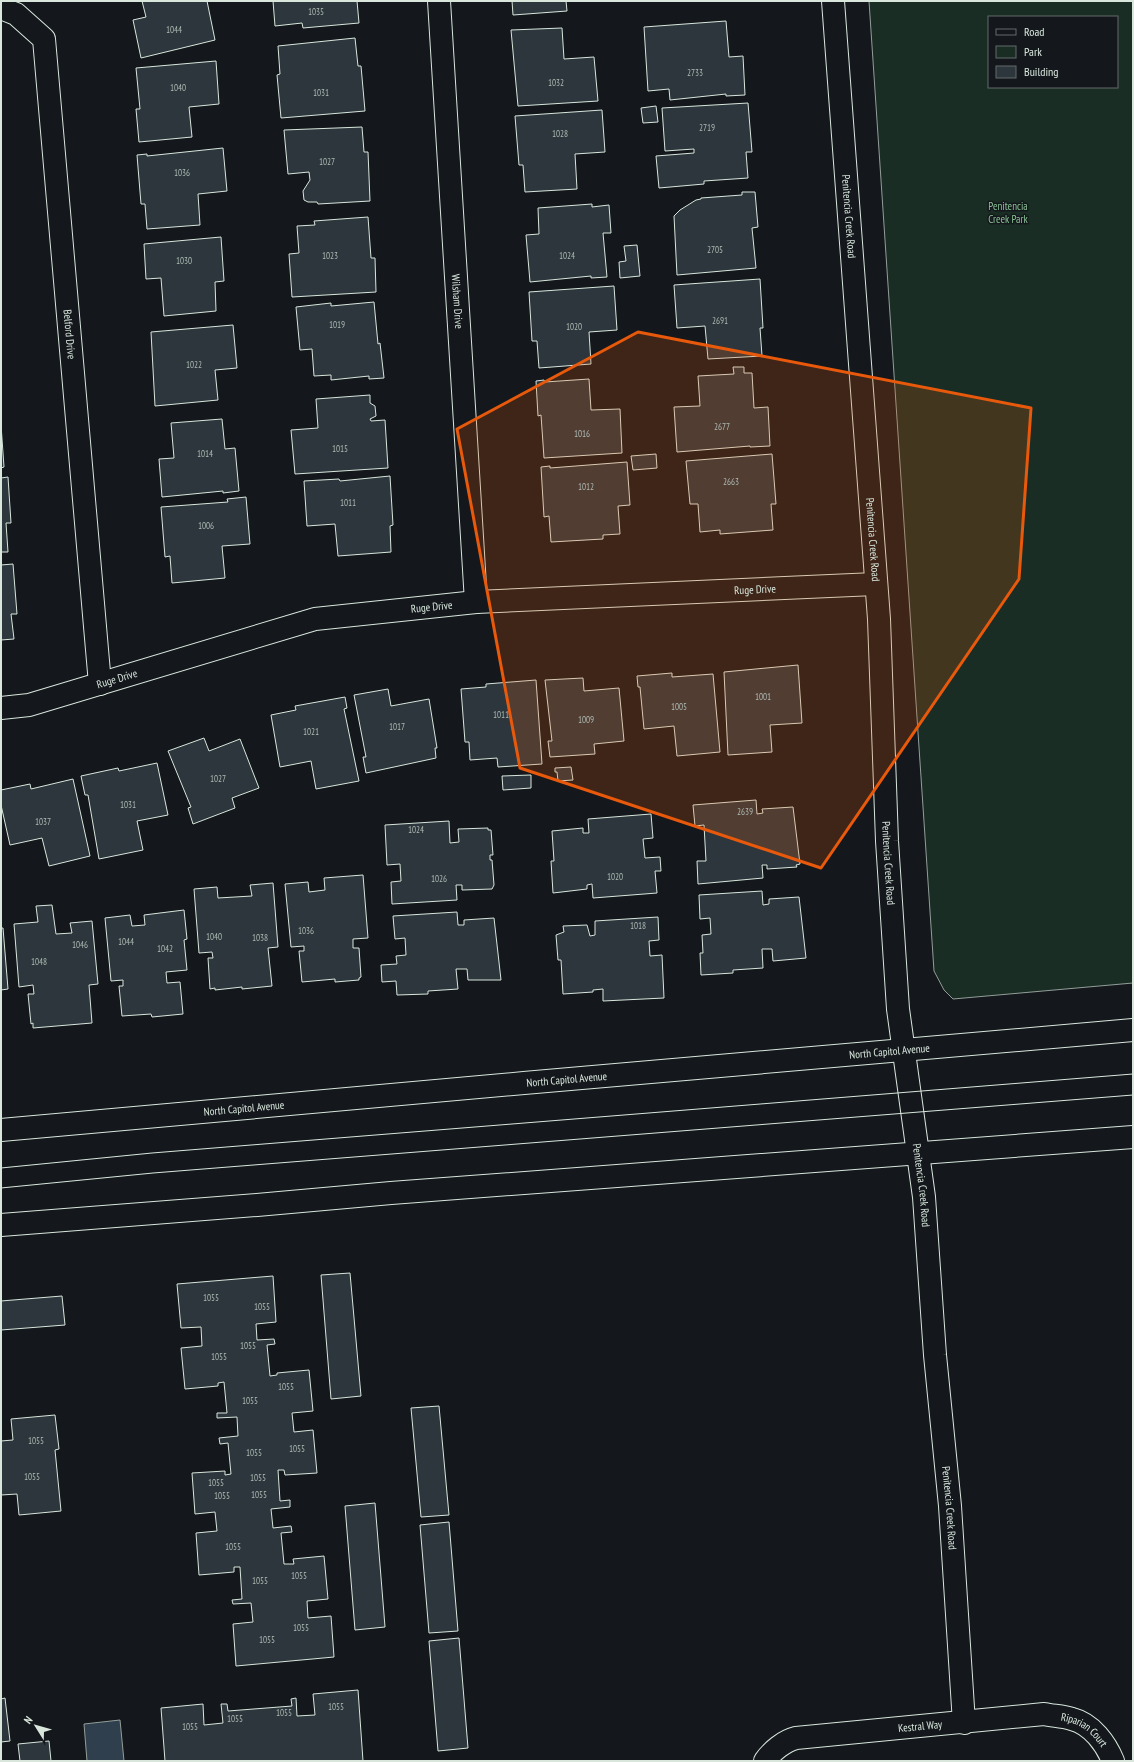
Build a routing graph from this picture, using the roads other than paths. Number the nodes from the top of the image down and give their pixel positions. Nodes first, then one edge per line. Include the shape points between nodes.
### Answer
1 (439, 1) edge
2 (833, 1) edge
3 (1, 8) edge
4 (875, 584) junction
5 (476, 602) junction
6 (100, 684) junction
7 (1, 708) edge
8 (1133, 1030) edge
9 (904, 1051) junction
10 (1, 1130) edge
11 (1133, 1137) edge
12 (918, 1153) junction
13 (1, 1226) edge
14 (1044, 1714) joint
15 (964, 1723) junction
16 (765, 1761) edge
17 (1113, 1761) edge

1 - 5 street, Wilsham Drive
2 - 4 street, Penitencia Creek Road
3 - 6 street, Belford Drive via 16,14 44,39
4 - 5 street, Ruge Drive
4 - 9 street, Penitencia Creek Road via 879,619 887,841 898,1010
5 - 6 street, Ruge Drive via 315,619
6 - 7 street, Ruge Drive via 29,705
8 - 9 street, North Capitol Avenue
9 - 10 street, North Capitol Avenue
9 - 12 street, Penitencia Creek Road
11 - 12 street
12 - 13 street via 390,1193
12 - 15 street, Penitencia Creek Road via 924,1197 935,1355 950,1506
14 - 15 street, Kestral Way
14 - 17 street, Riparian Court via 1074,1719 1093,1730 1107,1747
15 - 16 street, Kestral Way via 796,1738 770,1754

